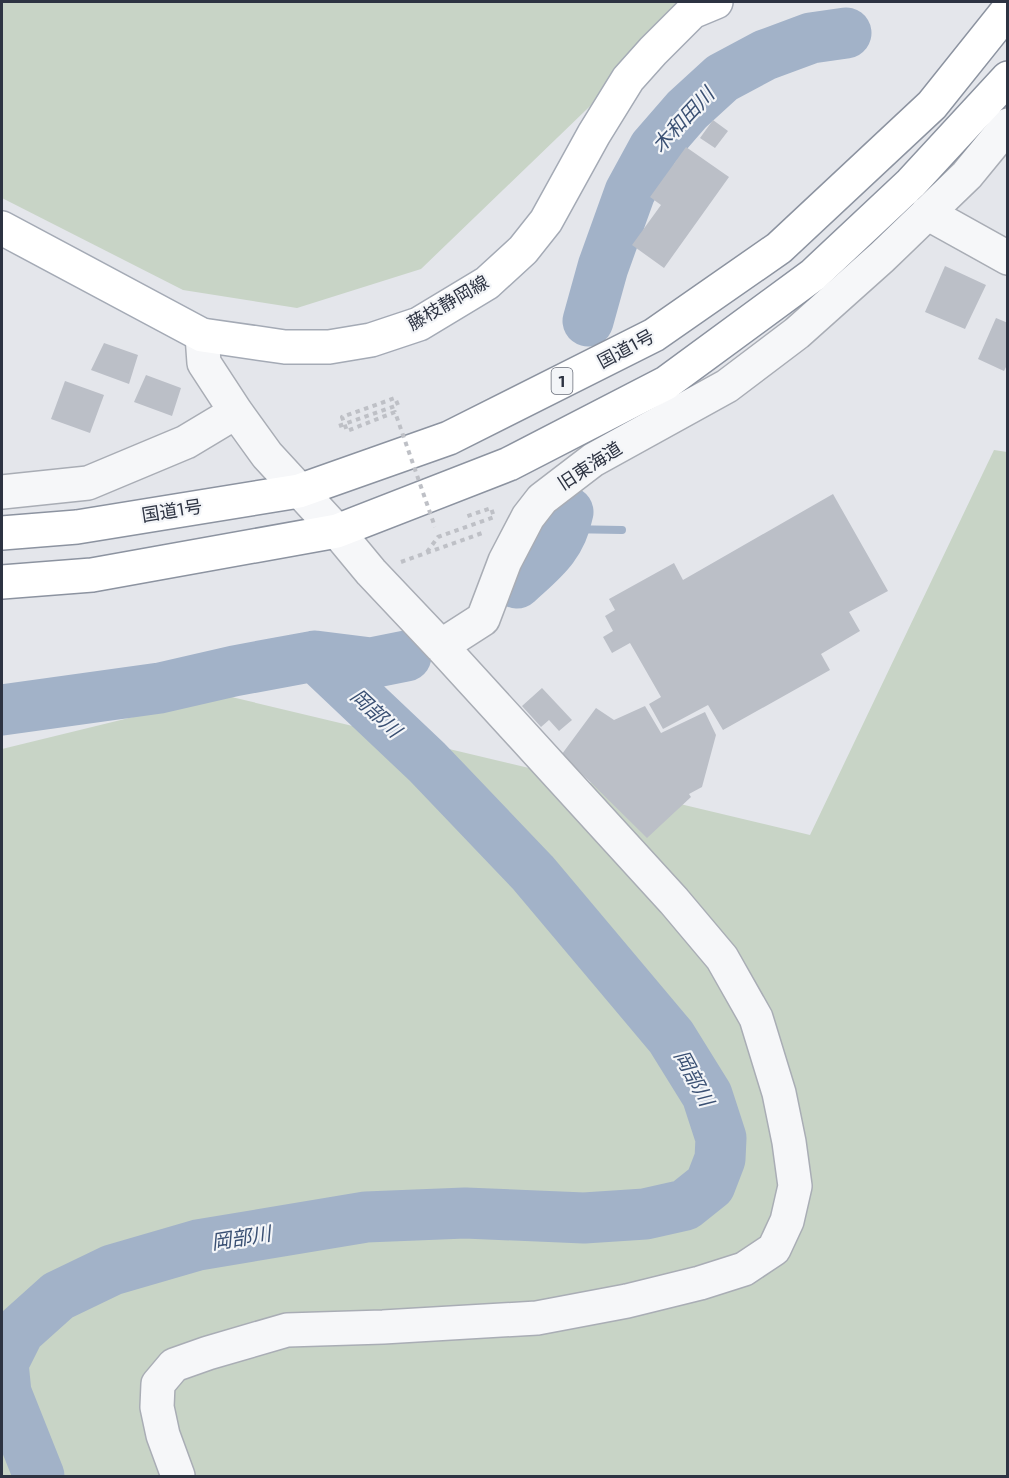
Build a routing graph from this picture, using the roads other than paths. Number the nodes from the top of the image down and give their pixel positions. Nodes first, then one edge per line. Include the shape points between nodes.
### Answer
1 (716, 2) edge
2 (1008, 10) edge
3 (1008, 78) edge
4 (1008, 125) edge
5 (927, 213) junction
6 (2, 228) edge
7 (1008, 258) edge
8 (202, 335) junction
9 (236, 412) junction
10 (299, 491) junction
11 (2, 492) edge
12 (2, 522) edge
13 (77, 527) junction
14 (337, 531) junction
15 (2, 533) edge
16 (2, 582) edge
17 (441, 646) junction
18 (178, 1476) edge

1 - 8 main road, 藤枝静岡線 via 692,12 628,79 546,221 523,250 487,283 419,324 371,340 329,347 285,347
2 - 10 main road, 国道1号 / 1 via 932,105 779,248 654,335 449,438
3 - 14 main road via 911,183 813,275 666,383 509,464
4 - 5 street, 旧東海道 via 967,175
5 - 7 street
5 - 17 street, 旧東海道 via 797,333 727,386 593,460 542,498 506,561 483,619
6 - 8 main road, 藤枝静岡線
8 - 9 street via 204,363
9 - 10 street
9 - 11 street via 186,442 88,483
10 - 13 main road, 国道1号 / 1
10 - 14 street
12 - 13 street
13 - 15 main road, 国道1号 / 1
14 - 16 main road via 92,574
14 - 17 street
17 - 18 street via 722,958 756,1018 778,1093 795,1186 788,1221 774,1249 744,1269 627,1301 537,1318 286,1330 174,1365 158,1384 157,1407

